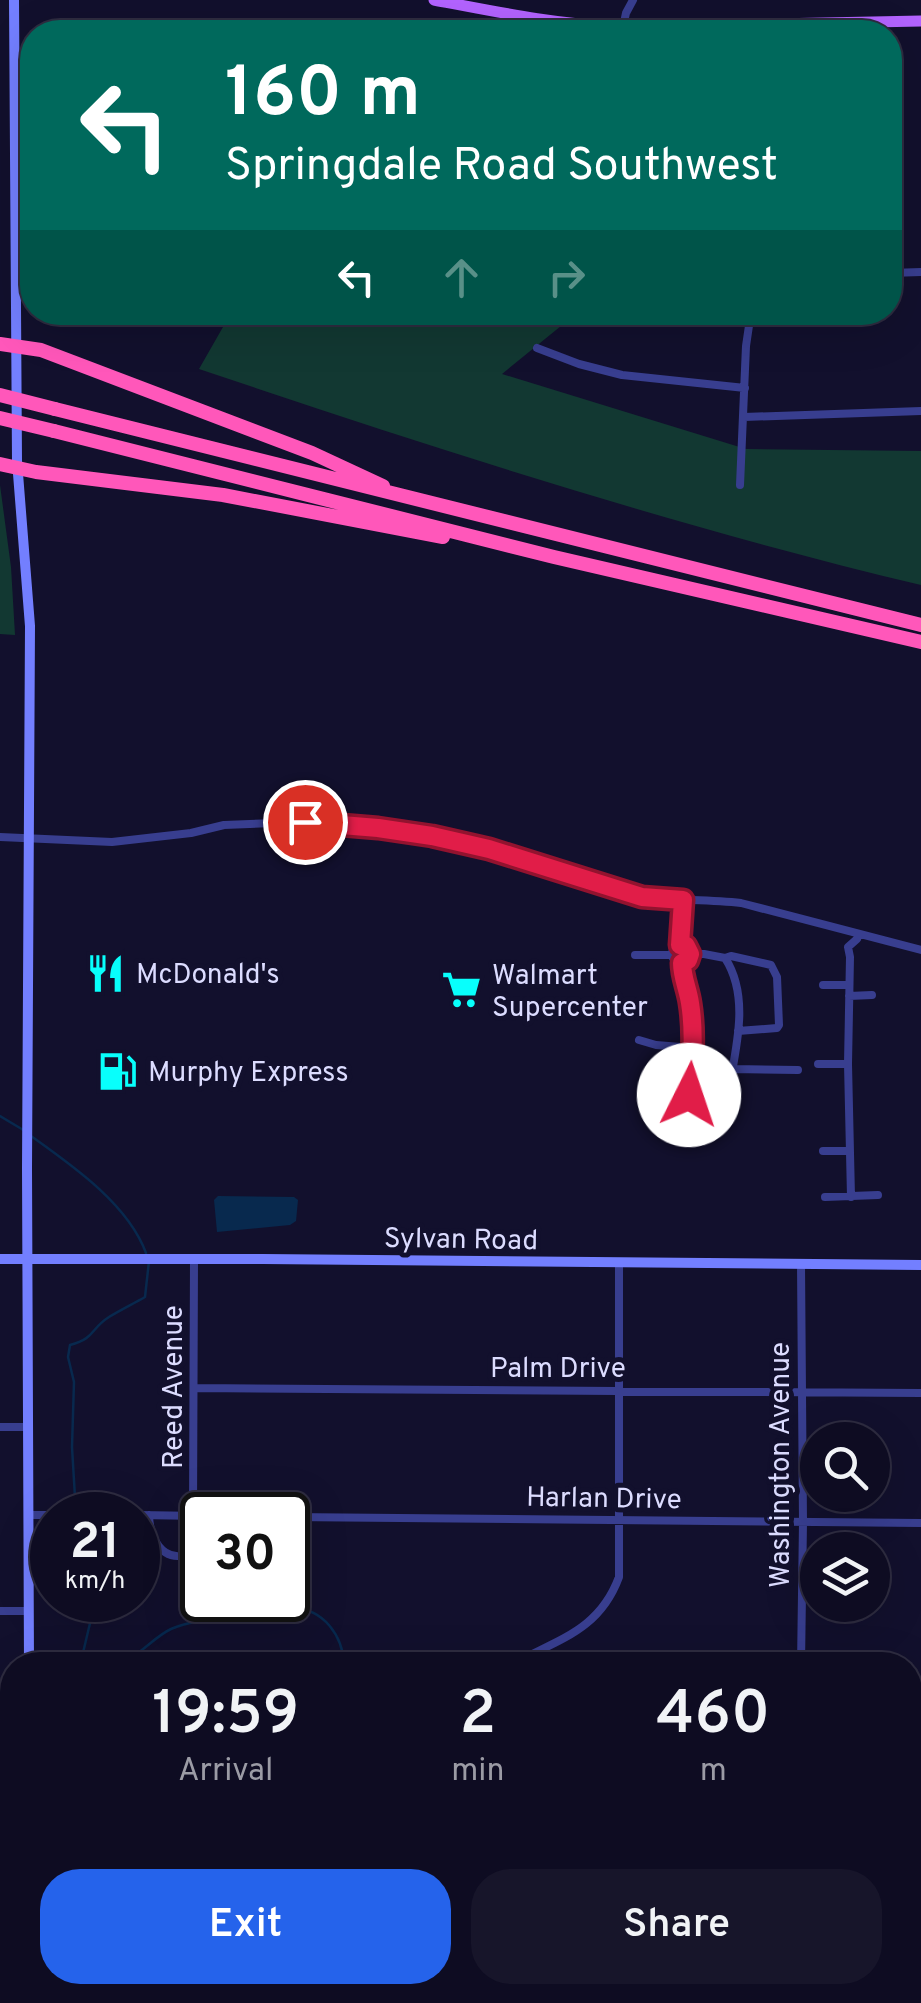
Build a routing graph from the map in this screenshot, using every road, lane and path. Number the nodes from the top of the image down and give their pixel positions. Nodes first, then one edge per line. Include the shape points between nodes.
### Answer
1 (14, 0) edge
2 (434, 0) edge
3 (540, 20) edge
4 (750, 325) edge
5 (0, 344) edge
6 (16, 346) junction
7 (537, 348) dead end
8 (745, 388) junction
9 (0, 395) edge
10 (921, 411) edge
11 (744, 417) junction
12 (0, 418) edge
13 (0, 464) edge
14 (18, 469) junction
15 (740, 485) dead end
16 (404, 497) junction
17 (554, 556) junction
18 (921, 625) edge
19 (921, 642) edge
20 (0, 837) edge
21 (28, 837) junction
22 (683, 900) junction
23 (858, 936) junction
24 (680, 945) junction
25 (921, 950) edge
26 (672, 954) junction
27 (690, 954) junction
28 (635, 956) dead end
29 (725, 958) junction
30 (682, 963) junction
31 (849, 984) junction
32 (823, 985) dead end
33 (872, 995) dead end
34 (849, 996) junction
35 (738, 1031) junction
36 (639, 1040) dead end
37 (692, 1048) junction
38 (818, 1064) dead end
39 (848, 1064) junction
40 (732, 1069) junction
41 (798, 1070) dead end
42 (728, 1094) dead end
43 (689, 1095) dead end
44 (823, 1151) dead end
45 (850, 1151) junction
46 (825, 1196) dead end
47 (851, 1196) junction
48 (878, 1196) dead end
49 (0, 1259) edge
50 (28, 1259) junction
51 (194, 1259) junction
52 (619, 1262) junction
53 (801, 1264) junction
54 (921, 1265) edge
55 (195, 1388) junction
56 (620, 1390) junction
57 (802, 1392) junction
58 (921, 1394) edge
59 (0, 1427) edge
60 (28, 1427) junction
61 (197, 1492) edge
62 (29, 1514) joint
63 (310, 1517) edge
64 (620, 1520) junction
65 (803, 1522) junction
66 (921, 1523) edge
67 (0, 1610) edge
68 (29, 1611) junction
69 (30, 1652) edge
70 (536, 1652) edge
71 (801, 1652) edge

1 - 6 main road
2 - 3 main road
4 - 8 street
5 - 6 highway
6 - 14 main road
6 - 16 highway via 275,439
7 - 8 street via 622,375
8 - 11 street
9 - 16 highway, bridge
10 - 11 street
11 - 15 street
12 - 17 highway, bridge
13 - 14 highway
14 - 17 highway via 223,495
14 - 21 main road via 30,626
16 - 18 highway
17 - 19 highway
20 - 21 street
21 - 22 street via 112,842 301,822 378,828 489,849 642,897
21 - 50 main road
22 - 23 street via 741,903
22 - 24 street
23 - 25 street
23 - 31 street
24 - 26 street
24 - 27 street
26 - 28 street
26 - 30 street
27 - 29 street
27 - 30 street
29 - 35 street via 736,982
29 - 35 street via 771,965 777,977 777,1028
30 - 37 street
31 - 32 street
31 - 34 street
33 - 34 street
34 - 39 street
35 - 40 street
36 - 37 street
37 - 43 street
38 - 39 street
39 - 45 street
40 - 41 street
40 - 42 street
44 - 45 street
45 - 47 street
46 - 47 street
47 - 48 street
49 - 50 main road, Sylvan Road
50 - 51 main road, Sylvan Road
50 - 60 main road
51 - 52 main road, Sylvan Road
51 - 55 street, Reed Avenue
52 - 53 main road, Sylvan Road
52 - 56 street
53 - 54 main road, Sylvan Road
53 - 57 street, Washington Avenue
55 - 56 street, Palm Drive
55 - 61 street, Reed Avenue
56 - 57 street, Palm Drive
56 - 64 street
57 - 58 street, Palm Drive
57 - 65 street, Washington Avenue
59 - 60 street
60 - 62 main road
62 - 68 main road
63 - 64 street, Harlan Drive
64 - 65 street, Harlan Drive
64 - 70 street via 612,1596 581,1628
65 - 66 street, Harlan Drive
65 - 71 street, Washington Avenue
67 - 68 street
68 - 69 main road

